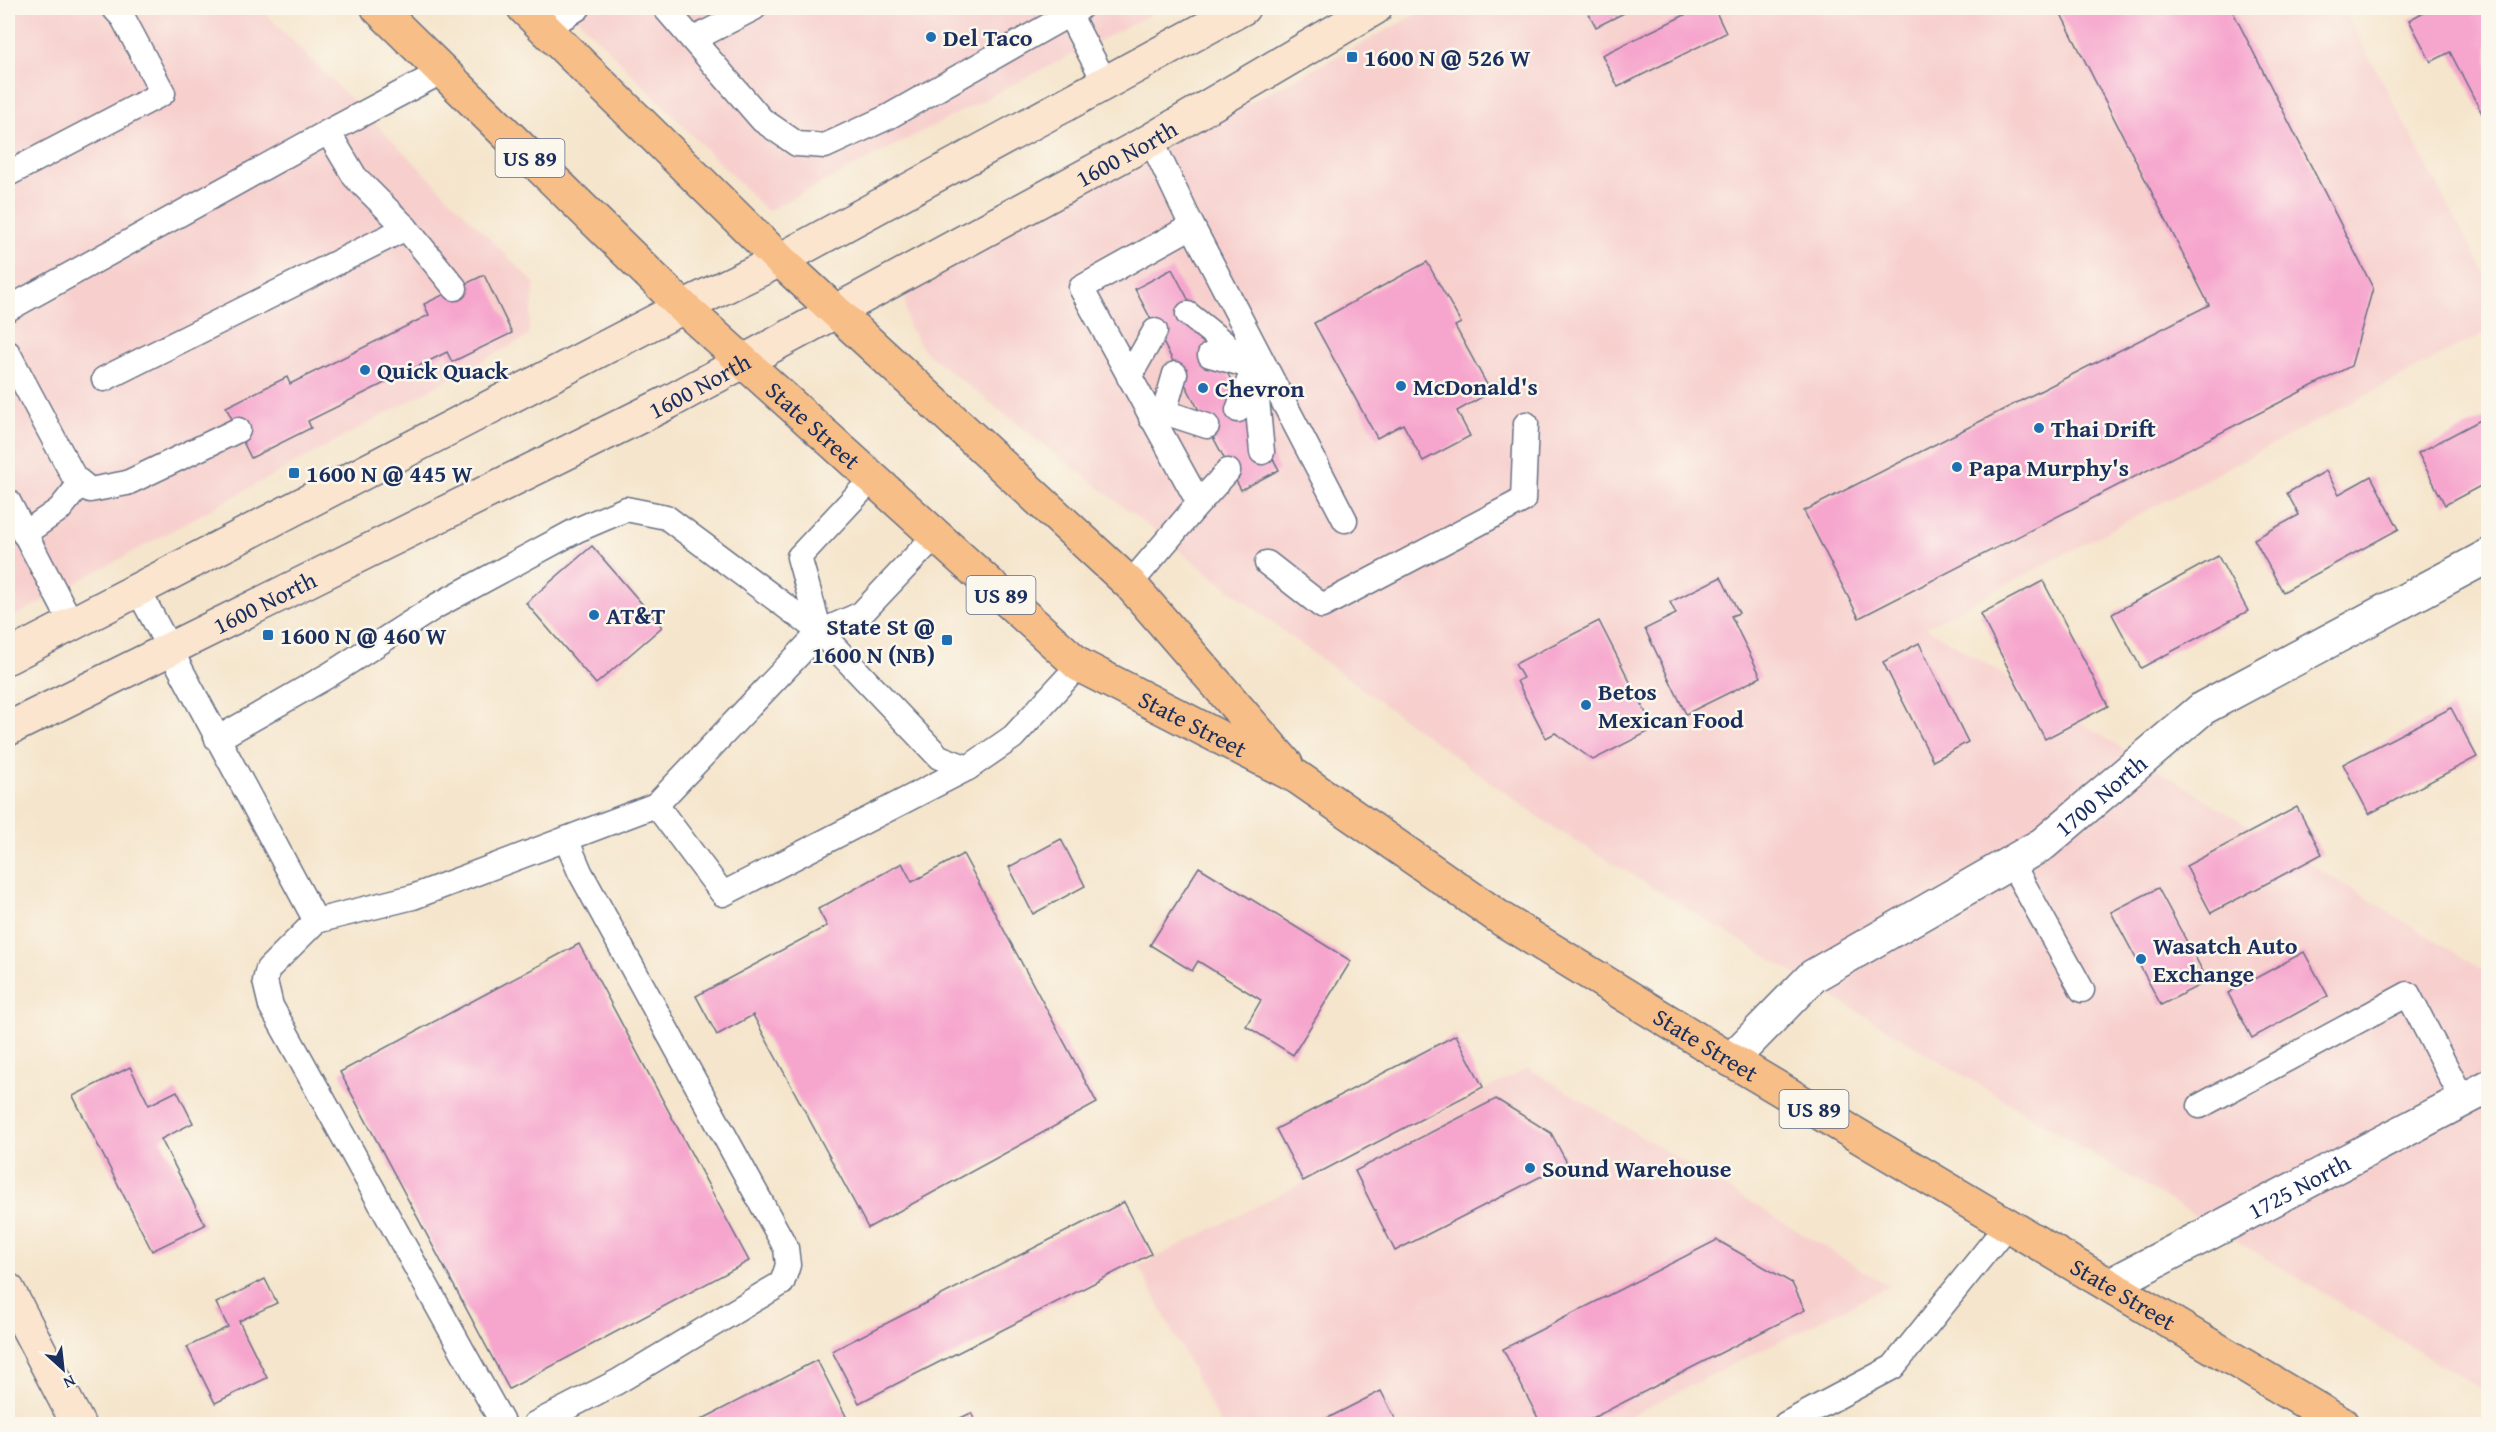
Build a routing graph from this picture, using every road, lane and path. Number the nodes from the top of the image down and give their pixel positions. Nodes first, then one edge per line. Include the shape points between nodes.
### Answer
1 (378, 8) edge
2 (578, 8) edge
3 (665, 8) edge
4 (754, 8) edge
5 (1243, 8) edge
6 (1375, 8) edge
7 (1072, 10) edge
8 (123, 11) edge
9 (534, 18) edge
10 (694, 39) junction
11 (443, 71) junction
12 (1106, 84) junction
13 (328, 132) junction
14 (1151, 140) junction
15 (8, 174) edge
16 (1192, 226) junction
17 (406, 228) junction
18 (780, 260) junction
19 (455, 288) dead end
20 (683, 307) junction
21 (8, 309) edge
22 (834, 310) junction
23 (1188, 314) dead end
24 (1155, 331) dead end
25 (8, 353) edge
26 (1210, 355) dead end
27 (741, 361) junction
28 (1258, 364) junction
29 (1175, 374) dead end
30 (1129, 377) junction
31 (104, 379) dead end
32 (1238, 410) dead end
33 (1158, 415) junction
34 (1526, 424) dead end
35 (1207, 426) dead end
36 (238, 430) dead end
37 (1262, 452) dead end
38 (1228, 471) dead end
39 (872, 479) junction
40 (80, 484) junction
41 (8, 501) edge
42 (1199, 503) junction
43 (1345, 520) dead end
44 (24, 534) junction
45 (935, 536) junction
46 (2488, 556) edge
47 (1267, 563) dead end
48 (1130, 584) junction
49 (138, 590) junction
50 (72, 624) junction
51 (820, 632) junction
52 (169, 650) junction
53 (8, 657) edge
54 (1078, 665) junction
55 (8, 729) edge
56 (217, 739) junction
57 (968, 768) junction
58 (1297, 777) junction
59 (656, 805) junction
60 (566, 839) junction
61 (2012, 862) junction
62 (316, 921) junction
63 (2082, 990) dead end
64 (1731, 1060) junction
65 (2476, 1094) edge
66 (2200, 1106) dead end
67 (2008, 1224) junction
68 (2110, 1285) junction
69 (8, 1290) edge
70 (78, 1425) edge
71 (503, 1425) edge
72 (535, 1425) edge
73 (1786, 1425) edge
74 (2342, 1425) edge

1 - 11 main road, State Street / US 89
2 - 9 lane
3 - 10 lane
4 - 10 lane
5 - 12 main road
6 - 14 main road, 1600 North
7 - 10 lane via 888,117 825,146 797,144 762,120
7 - 12 lane
8 - 15 lane via 163,93
9 - 18 main road, State Street / US 89
11 - 13 lane
11 - 20 main road, State Street / US 89
12 - 18 main road
13 - 17 lane via 355,177
13 - 21 lane
14 - 16 lane
14 - 22 main road, 1600 North
16 - 28 lane
16 - 30 lane via 1081,288
17 - 19 lane
17 - 31 lane
18 - 20 main road
18 - 22 main road, State Street / US 89
20 - 27 main road, State Street / US 89
20 - 49 main road
22 - 27 main road, 1600 North
22 - 48 main road, State Street / US 89
23 - 28 lane
24 - 30 lane
25 - 40 lane
26 - 28 lane
27 - 39 main road, State Street / US 89
27 - 52 main road, 1600 North via 669,402
28 - 32 lane
28 - 37 lane
28 - 43 lane
29 - 33 lane
30 - 33 lane
33 - 35 lane
33 - 42 lane
34 - 47 lane via 1523,500 1322,606
36 - 40 lane via 127,483 90,490
38 - 42 lane
39 - 45 main road, State Street / US 89
39 - 51 lane via 799,557
40 - 44 lane via 60,509
41 - 44 lane
42 - 48 lane
44 - 50 lane
45 - 51 lane via 861,614
45 - 54 main road, State Street / US 89
46 - 61 street, 1700 North via 2203,708 2043,844
48 - 58 main road, State Street / US 89
49 - 50 main road
49 - 52 lane
50 - 53 main road
51 - 56 lane via 666,518 626,509 438,604 329,675
51 - 57 lane via 939,757
51 - 59 lane
52 - 55 main road, 1600 North
52 - 56 lane
54 - 57 lane via 1013,737
54 - 58 main road, State Street / US 89
56 - 62 lane
57 - 59 lane via 723,894
58 - 64 main road, State Street / US 89 via 1503,920
59 - 60 lane
60 - 62 lane via 413,897
60 - 72 lane via 580,872 786,1248 788,1265 782,1283 617,1382
61 - 63 lane
61 - 64 street, 1700 North via 1812,975
62 - 71 lane via 268,969 265,981 271,1006
64 - 67 main road, State Street / US 89
65 - 66 lane via 2408,994
65 - 68 street, 1725 North
67 - 68 main road, State Street / US 89
67 - 73 lane via 1893,1367
68 - 74 main road, State Street / US 89
69 - 70 main road

